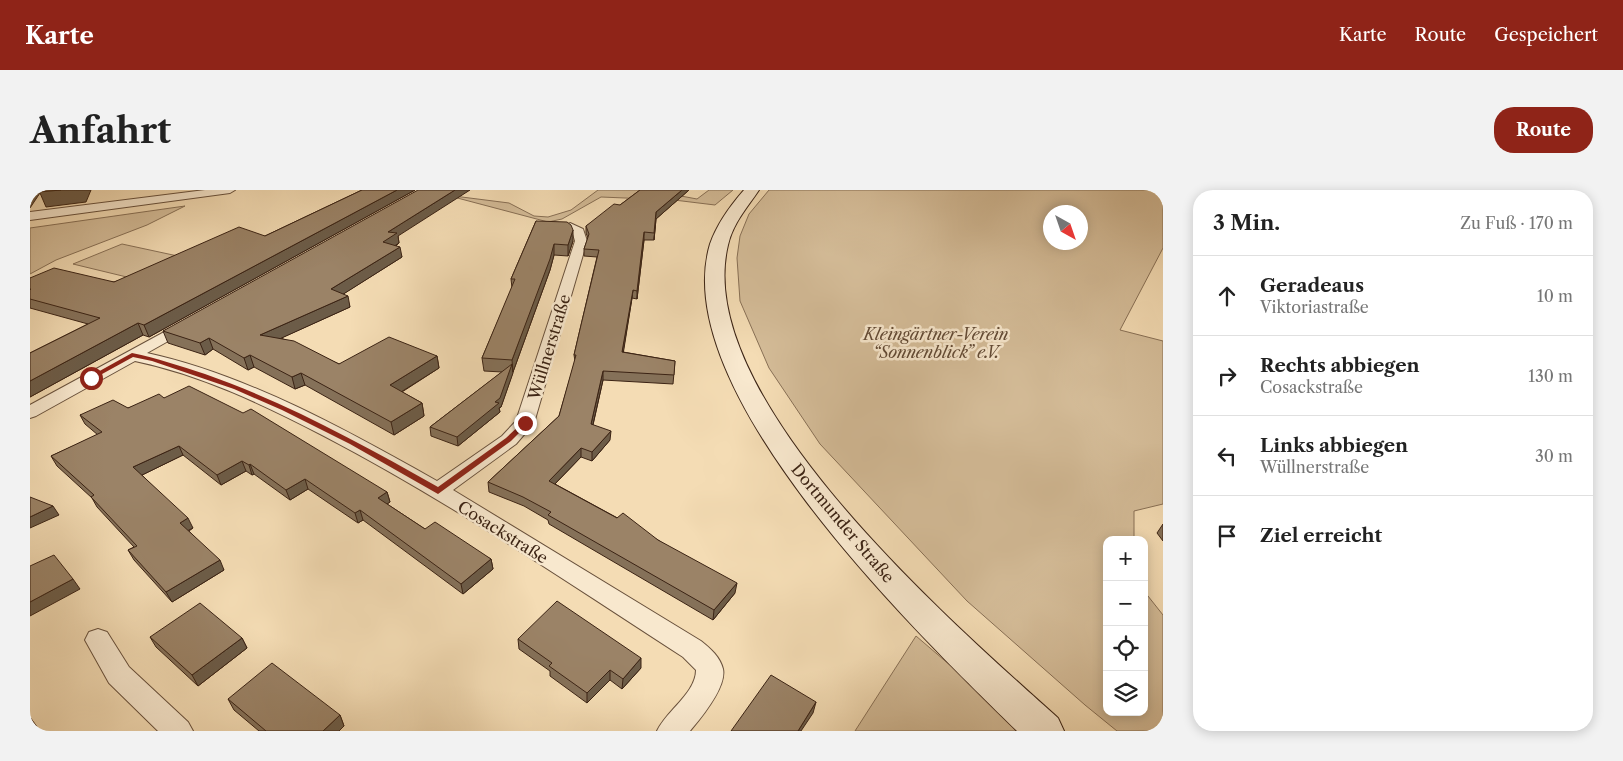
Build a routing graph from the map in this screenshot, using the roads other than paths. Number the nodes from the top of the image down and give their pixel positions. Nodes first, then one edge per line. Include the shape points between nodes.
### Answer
1 (230, 190) edge
2 (752, 190) edge
3 (41, 202) edge
4 (32, 216) edge
5 (570, 226) edge
6 (201, 317) edge
7 (132, 355) junction
8 (30, 412) edge
9 (438, 491) junction
10 (98, 640) dead end
11 (178, 731) edge
12 (672, 731) edge
13 (1044, 731) edge

1 - 4 street
2 - 13 main road, Dortmunder Straße via 731,216 724,231 719,247 716,291 719,318 730,353 747,389 793,465 828,510 907,599
3 - 4 street
5 - 9 street, Wüllnerstraße via 579,232 582,241 525,423 509,440
6 - 7 street
7 - 8 street
7 - 9 street, Cosackstraße via 154,359 244,391 353,442
9 - 12 street, Cosackstraße via 704,659 710,669 709,680
10 - 11 street via 119,676

